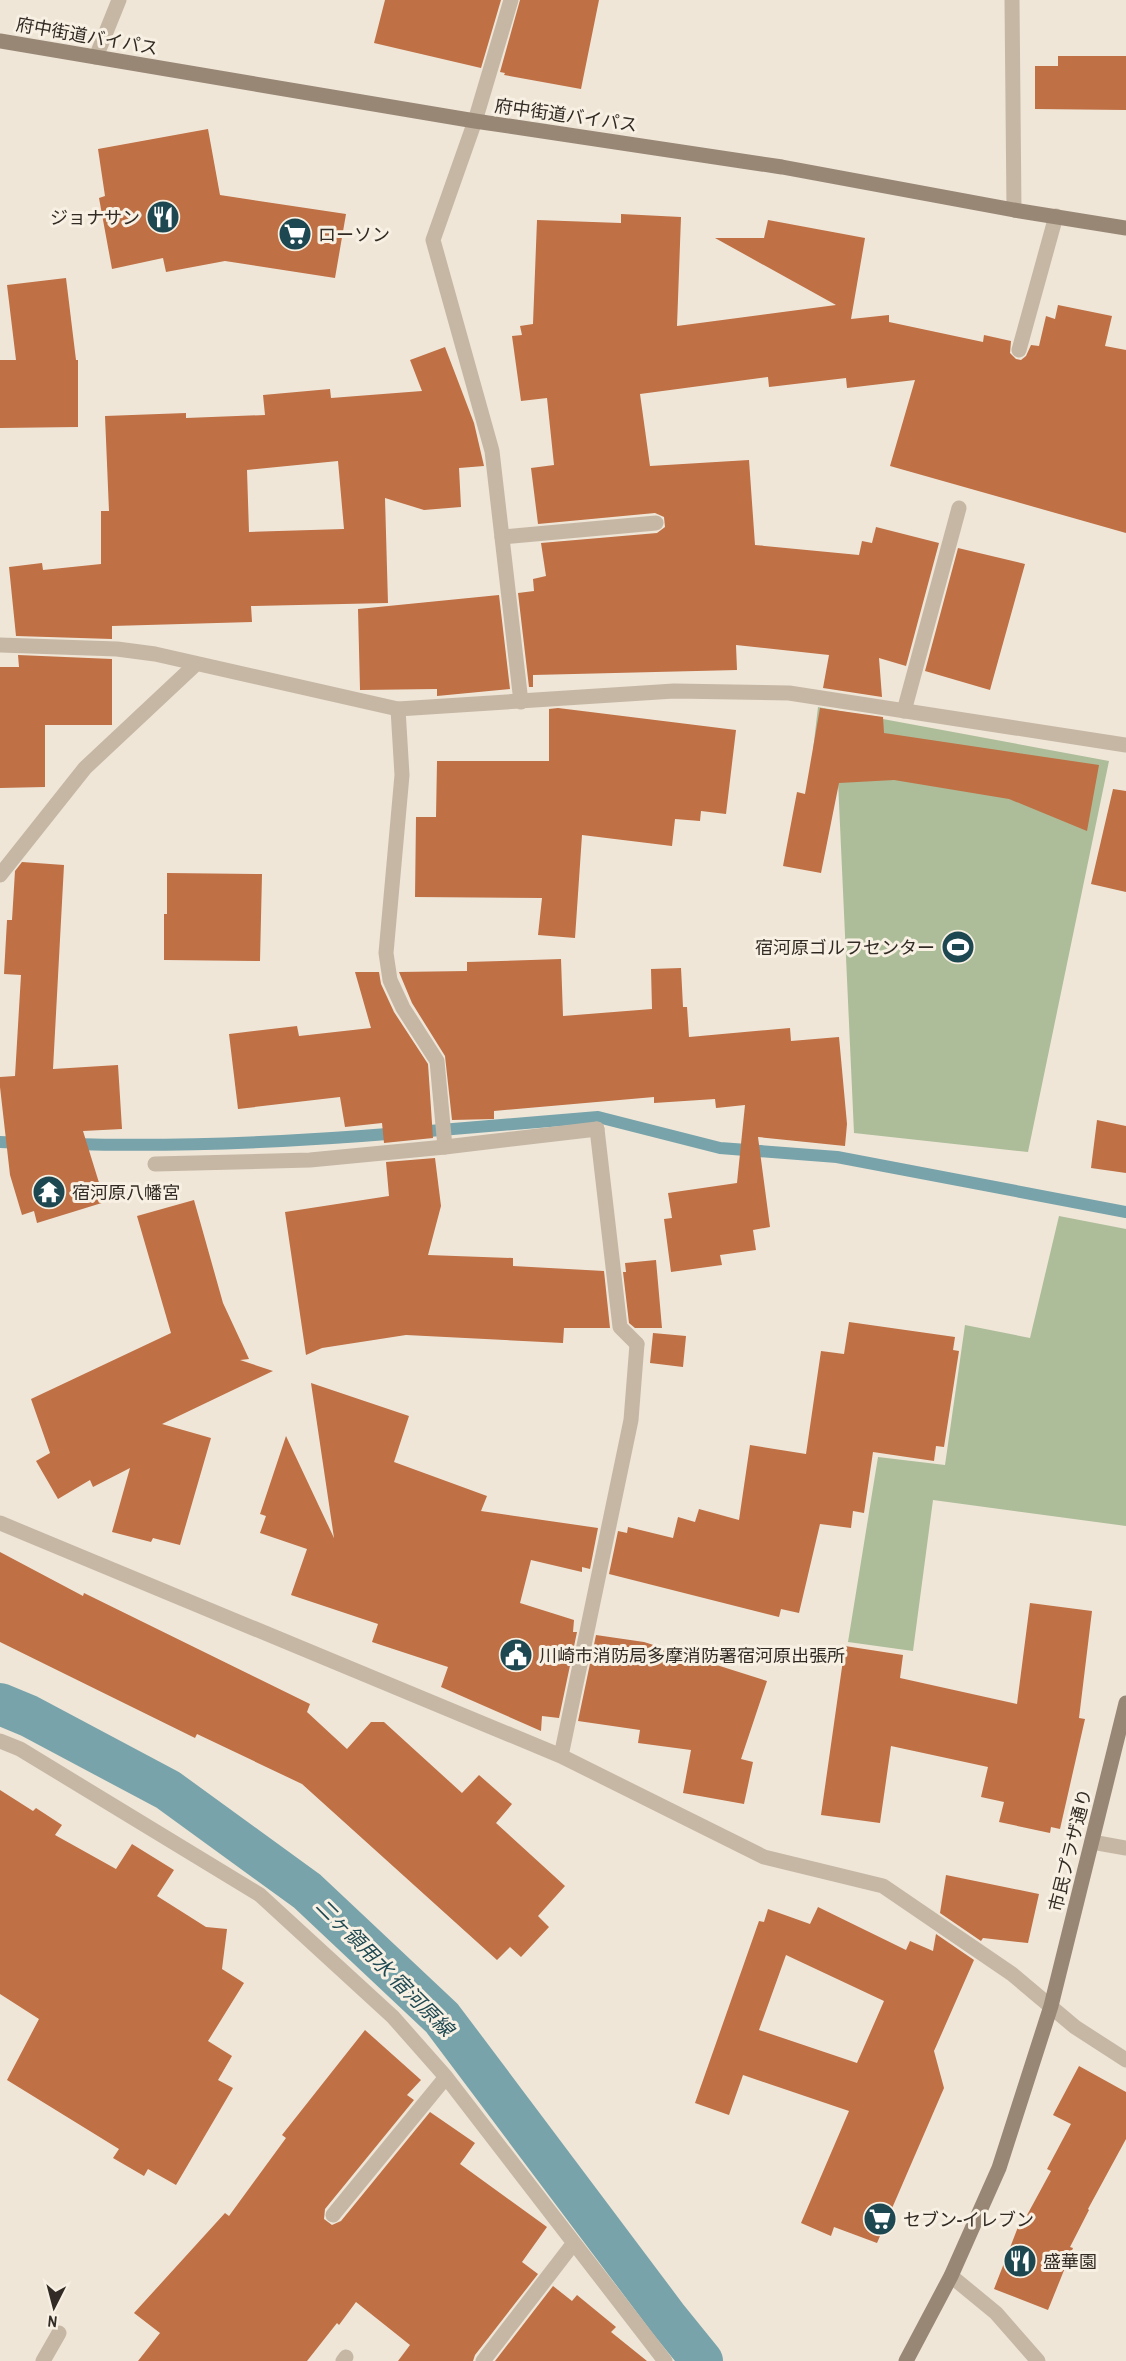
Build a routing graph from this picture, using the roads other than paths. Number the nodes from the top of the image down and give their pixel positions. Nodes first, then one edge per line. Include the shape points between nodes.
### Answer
1 (119, 0) edge
2 (511, 0) edge
3 (1012, 0) edge
4 (0, 41) edge
5 (96, 57) junction
6 (476, 121) junction
7 (1014, 210) junction
8 (1056, 216) junction
9 (1126, 228) edge
10 (1020, 350) dead end
11 (959, 508) dead end
12 (656, 523) dead end
13 (502, 537) junction
14 (0, 645) edge
15 (196, 664) junction
16 (521, 702) junction
17 (398, 709) junction
18 (904, 711) junction
19 (1126, 745) edge
20 (0, 874) edge
21 (445, 1147) junction
22 (154, 1164) dead end
23 (0, 1523) edge
24 (1126, 1703) edge
25 (0, 1741) edge
26 (561, 1756) junction
27 (1092, 1842) junction
28 (1126, 1848) edge
29 (1051, 2006) junction
30 (1126, 2060) edge
31 (446, 2077) junction
32 (333, 2215) dead end
33 (573, 2244) junction
34 (951, 2276) junction
35 (59, 2332) dead end
36 (43, 2361) edge
37 (483, 2361) edge
38 (665, 2361) edge
39 (906, 2361) edge
40 (1038, 2361) edge

1 - 5 street
2 - 6 street
3 - 7 street
4 - 5 street, 府中街道バイパス
5 - 6 street, 府中街道バイパス
6 - 7 street, 府中街道バイパス via 782,167
6 - 13 street via 433,240 492,451
7 - 8 street, 府中街道バイパス
8 - 9 street, 府中街道バイパス
8 - 10 street
11 - 18 street
12 - 13 street
13 - 16 street
14 - 15 street via 117,648
15 - 17 street
15 - 20 street via 86,768
16 - 17 street
16 - 18 street via 674,691 789,693
17 - 21 street via 402,774 386,953 390,980 403,1008 437,1061
18 - 19 street
21 - 22 street via 310,1160
21 - 26 street via 597,1129 620,1327 637,1344 630,1420
23 - 26 street
24 - 27 street, 市民プラザ通り
25 - 31 street via 20,1749 260,1894 393,2018
26 - 29 street via 764,1857 883,1886 1012,1974
27 - 28 street
27 - 29 street, 市民プラザ通り
29 - 30 street
29 - 34 street, 市民プラザ通り via 999,2168
31 - 32 street
31 - 33 street
33 - 37 street
33 - 38 street
34 - 39 street, 市民プラザ通り
34 - 40 street via 996,2313
35 - 36 street

